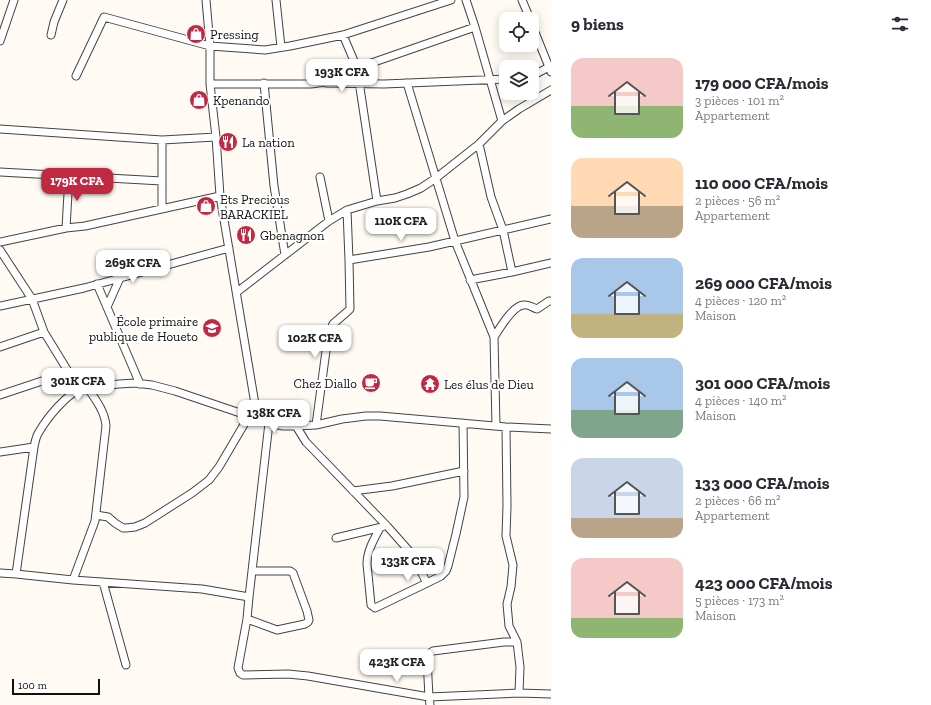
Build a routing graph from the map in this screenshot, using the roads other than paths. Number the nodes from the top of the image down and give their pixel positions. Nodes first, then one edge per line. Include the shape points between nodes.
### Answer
1 (14, 0) edge
2 (63, 0) edge
3 (206, 0) edge
4 (276, 0) edge
5 (451, 0) edge
6 (466, 0) edge
7 (522, 0) edge
8 (527, 12) edge
9 (476, 27) junction
10 (51, 35) dead end
11 (343, 35) junction
12 (0, 42) edge
13 (539, 42) edge
14 (210, 46) junction
15 (281, 47) junction
16 (357, 68) junction
17 (550, 70) edge
18 (539, 74) edge
19 (76, 76) dead end
20 (499, 79) edge
21 (490, 80) junction
22 (326, 82) junction
23 (264, 83) junction
24 (210, 84) junction
25 (360, 84) junction
26 (407, 84) junction
27 (551, 90) edge
28 (539, 94) edge
29 (528, 100) edge
30 (502, 121) junction
31 (0, 129) edge
32 (216, 137) junction
33 (162, 140) junction
34 (479, 144) junction
35 (0, 172) edge
36 (69, 176) junction
37 (320, 177) dead end
38 (436, 178) junction
39 (162, 181) junction
40 (220, 196) junction
41 (377, 201) junction
42 (162, 208) junction
43 (347, 210) junction
44 (551, 219) edge
45 (329, 221) junction
46 (66, 228) junction
47 (503, 230) junction
48 (0, 242) edge
49 (456, 242) junction
50 (229, 248) junction
51 (0, 250) edge
52 (285, 254) junction
53 (349, 260) junction
54 (551, 263) edge
55 (512, 272) junction
56 (120, 278) junction
57 (470, 280) junction
58 (97, 284) junction
59 (237, 292) junction
60 (32, 299) junction
61 (551, 301) edge
62 (0, 306) edge
63 (106, 307) junction
64 (44, 332) junction
65 (494, 337) junction
66 (0, 347) edge
67 (69, 372) junction
68 (140, 384) junction
69 (83, 388) junction
70 (0, 395) edge
71 (249, 416) junction
72 (260, 418) junction
73 (551, 422) edge
74 (269, 423) junction
75 (463, 423) junction
76 (316, 424) junction
77 (296, 426) junction
78 (496, 426) junction
79 (506, 427) junction
80 (549, 429) edge
81 (34, 447) junction
82 (0, 452) edge
83 (464, 471) junction
84 (353, 492) junction
85 (96, 515) junction
86 (387, 526) junction
87 (380, 528) junction
88 (336, 538) dead end
89 (252, 571) junction
90 (0, 573) edge
91 (16, 574) junction
92 (74, 580) junction
93 (103, 582) junction
94 (427, 583) junction
95 (249, 597) junction
96 (247, 619) junction
97 (517, 642) junction
98 (126, 665) dead end
99 (519, 693) junction
100 (551, 694) edge
101 (429, 701) edge

1 - 12 street
2 - 10 street
3 - 14 street
4 - 15 street
5 - 11 street
6 - 9 street
7 - 8 street
9 - 16 street
9 - 21 street
11 - 15 street
11 - 16 street
13 - 17 street
14 - 15 street via 265,50
14 - 19 street via 104,17
14 - 24 street
16 - 22 street
16 - 25 street
17 - 18 street
20 - 21 street
21 - 26 street
21 - 30 street
22 - 23 street
22 - 25 street
23 - 24 street
23 - 52 street via 274,186
24 - 32 street
25 - 26 street
25 - 41 street
26 - 38 street
27 - 28 street
29 - 30 street
30 - 34 street
31 - 33 street
32 - 33 street
32 - 40 street
33 - 39 street
34 - 38 street
34 - 47 street via 491,197
35 - 36 street
36 - 39 street
36 - 46 street
37 - 45 street
38 - 41 street via 407,194
38 - 49 street
39 - 42 street
40 - 42 street
40 - 50 street
41 - 43 street
42 - 46 street
43 - 45 street
43 - 53 street
44 - 47 street
45 - 52 street
46 - 48 street
47 - 49 street
47 - 55 street
49 - 53 street
49 - 57 street
50 - 56 street
50 - 59 street
51 - 60 street
52 - 59 street
53 - 76 street via 350,309 333,324 328,336
54 - 55 street
55 - 57 street
56 - 58 street
56 - 63 street
57 - 65 street
58 - 60 street
58 - 63 street
59 - 72 street via 256,410
60 - 62 street
60 - 64 street
61 - 65 street via 537,309 527,305 518,307
63 - 68 street
64 - 66 street
64 - 67 street
65 - 78 street
67 - 69 street
67 - 70 street
68 - 69 street
68 - 71 street via 175,391
69 - 81 street via 58,406 38,434
69 - 85 street via 102,410 106,419
71 - 72 street
71 - 85 street via 219,467 208,480 146,523 126,528 120,527 106,516
72 - 74 street
73 - 80 street
74 - 77 street
74 - 89 street
75 - 76 street via 366,416
75 - 78 street
75 - 83 street
76 - 77 street
77 - 84 street via 306,442
78 - 79 street
79 - 80 street
79 - 97 street via 506,536 513,566 507,604 509,626
81 - 82 street
81 - 91 street
83 - 84 street
83 - 94 street via 464,497 448,566 441,576
84 - 86 street
85 - 92 street
86 - 87 street
86 - 94 street via 412,553
87 - 88 street
87 - 94 street via 367,559 371,605 375,608
89 - 95 street
89 - 96 street via 293,573 309,620 305,624 277,630
90 - 91 street
91 - 92 street
92 - 93 street
93 - 95 street via 202,589
93 - 98 street
95 - 96 street
96 - 101 street via 238,668 243,675 308,676
97 - 99 street via 520,667
97 - 101 street via 433,651 428,654
99 - 100 street
99 - 101 street

